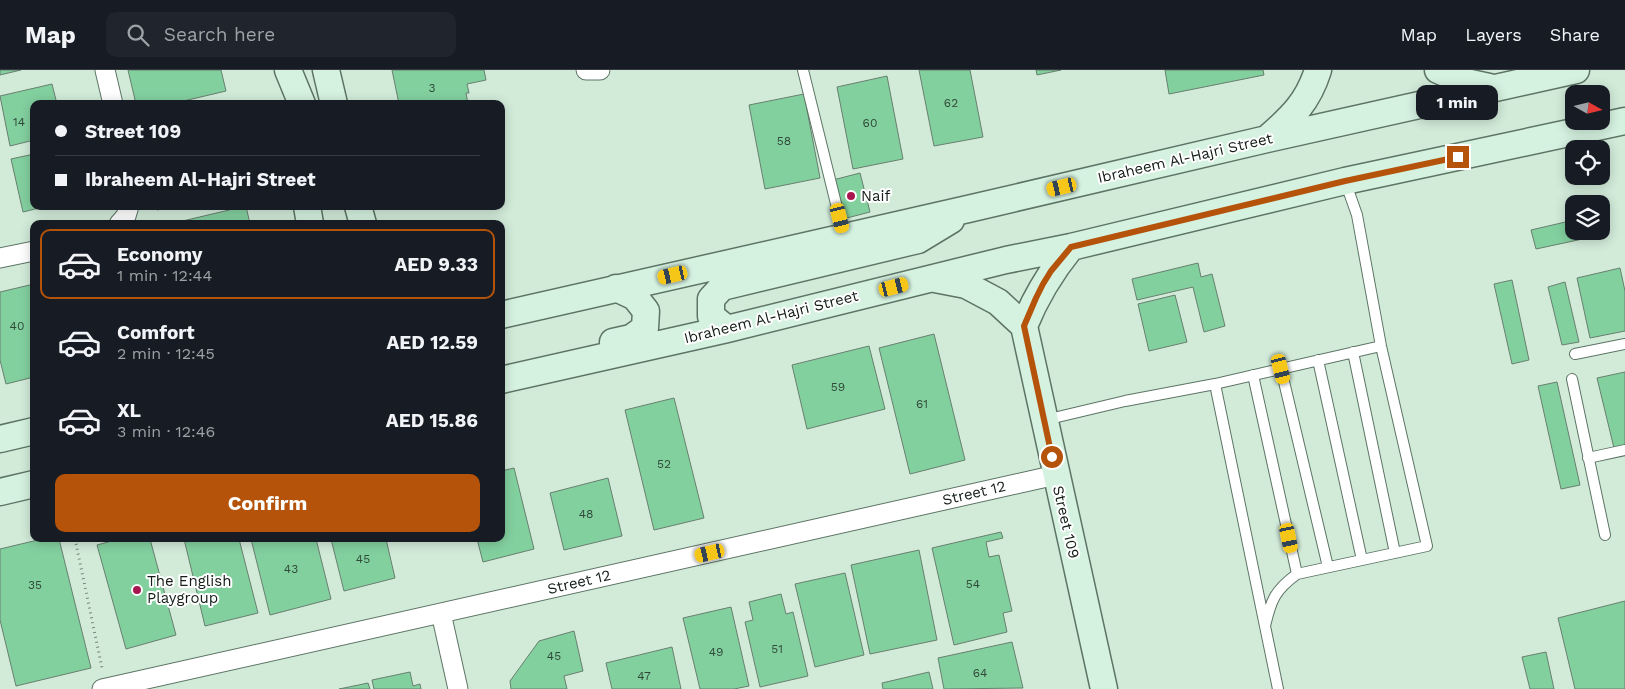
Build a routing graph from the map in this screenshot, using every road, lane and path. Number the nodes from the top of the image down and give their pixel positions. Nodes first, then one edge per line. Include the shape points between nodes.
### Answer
1 (105, 70) edge
2 (284, 70) edge
3 (288, 70) edge
4 (326, 70) edge
5 (586, 70) edge
6 (600, 70) edge
7 (803, 70) edge
8 (1318, 70) edge
9 (1438, 70) edge
10 (1576, 70) edge
11 (1495, 88) junction
12 (112, 100) edge
13 (288, 100) edge
14 (300, 100) edge
15 (333, 100) edge
16 (1619, 124) edge
17 (1267, 139) junction
18 (1345, 181) junction
19 (968, 209) junction
20 (844, 237) junction
21 (1071, 247) junction
22 (30, 252) edge
23 (0, 258) edge
24 (931, 278) junction
25 (616, 288) junction
26 (505, 314) edge
27 (1024, 326) junction
28 (727, 329) junction
29 (1625, 344) edge
30 (1381, 346) junction
31 (1354, 352) junction
32 (1576, 354) dead end
33 (1318, 360) junction
34 (505, 361) edge
35 (1281, 369) junction
36 (1253, 375) junction
37 (505, 379) edge
38 (1572, 380) dead end
39 (1215, 384) junction
40 (1044, 420) junction
41 (30, 432) edge
42 (0, 439) edge
43 (1625, 450) edge
44 (1588, 458) junction
45 (1056, 475) junction
46 (30, 485) edge
47 (0, 492) edge
48 (1605, 535) dead end
49 (76, 542) edge
50 (1395, 553) junction
51 (1362, 560) junction
52 (1328, 567) junction
53 (1297, 574) junction
54 (441, 613) junction
55 (1265, 626) junction
56 (104, 689) edge
57 (458, 689) edge
58 (1104, 689) edge
59 (1278, 689) edge

1 - 12 street
2 - 13 main road
3 - 14 main road
4 - 15 main road
5 - 6 street
7 - 20 lane
8 - 17 main road via 1313,86 1293,116
9 - 11 main road via 1466,82
10 - 11 main road, Ibraheem Al-Hajri Street
11 - 17 main road, Ibraheem Al-Hajri Street
16 - 18 main road, Ibraheem Al-Hajri Street
17 - 19 main road, Ibraheem Al-Hajri Street
18 - 21 main road, Ibraheem Al-Hajri Street
18 - 30 lane via 1357,215
19 - 20 main road, Ibraheem Al-Hajri Street
19 - 28 main road via 918,240 722,287 711,299 711,316
20 - 25 main road, Ibraheem Al-Hajri Street
21 - 24 main road, Ibraheem Al-Hajri Street
21 - 27 main road via 1043,284
22 - 23 street
24 - 27 main road via 966,285 998,302
24 - 28 main road, Ibraheem Al-Hajri Street
25 - 26 main road, Ibraheem Al-Hajri Street
25 - 34 main road via 635,297 646,311 645,328 631,338
27 - 40 main road, Street 109
28 - 37 main road, Ibraheem Al-Hajri Street
29 - 32 lane
30 - 31 lane
30 - 50 lane via 1427,546
31 - 33 lane
31 - 50 lane
33 - 35 lane
33 - 51 lane
35 - 36 lane
35 - 52 lane
36 - 39 lane
36 - 53 lane
38 - 44 lane
39 - 40 lane
39 - 55 lane
40 - 45 main road, Street 109
41 - 42 main road
43 - 44 lane
44 - 48 lane
45 - 54 street, Street 12
45 - 58 main road, Street 109
46 - 47 main road
49 - 56 path
50 - 51 lane
51 - 52 lane
52 - 53 lane
53 - 55 lane via 1282,585 1270,603
54 - 56 street, Street 12
54 - 57 street
55 - 59 lane

